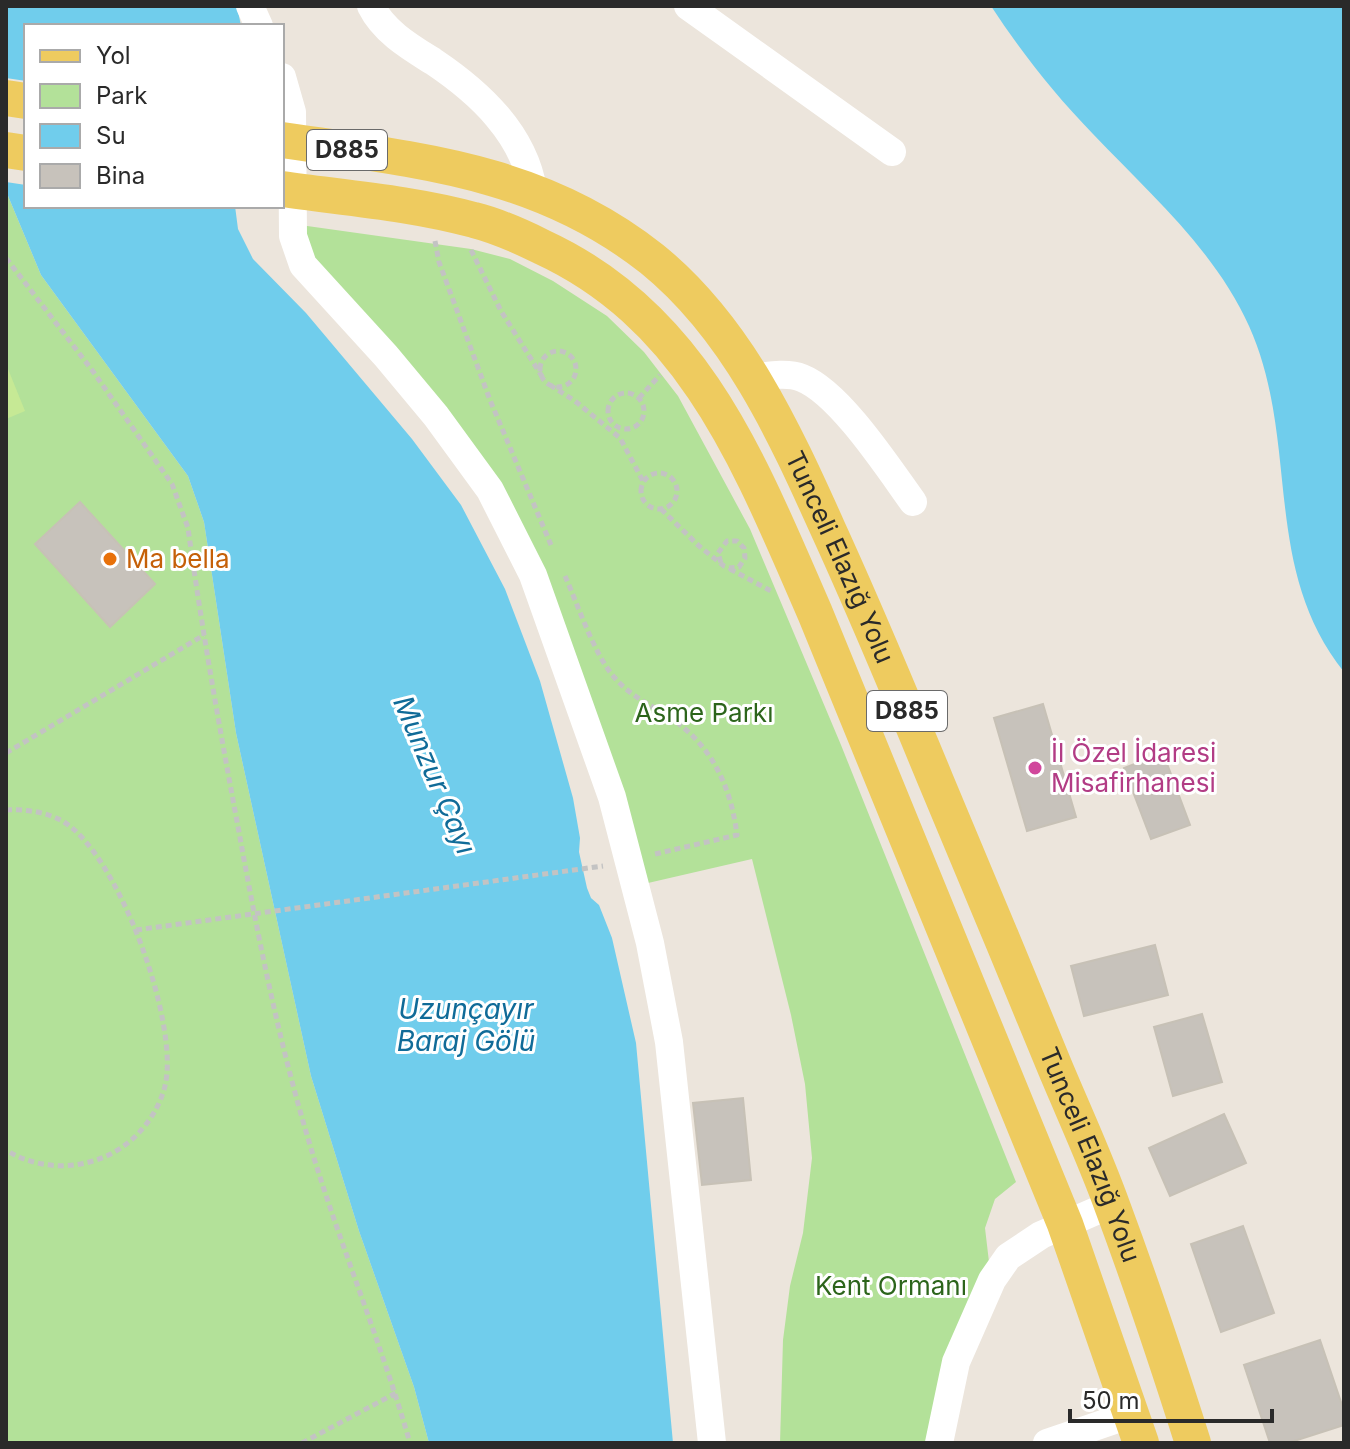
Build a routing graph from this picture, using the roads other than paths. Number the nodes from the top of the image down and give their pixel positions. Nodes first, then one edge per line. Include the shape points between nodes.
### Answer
1 (371, 6) edge
2 (688, 6) edge
3 (284, 84) edge
4 (284, 140) edge
5 (892, 152) dead end
6 (284, 189) edge
7 (533, 190) junction
8 (752, 378) junction
9 (913, 502) dead end
10 (1112, 1204) junction
11 (1065, 1224) junction
12 (1136, 1428) edge
13 (712, 1443) edge
14 (939, 1443) edge
15 (1047, 1443) edge
16 (1193, 1443) edge

1 - 7 lane via 383,25 463,82 496,114 530,168
2 - 5 lane
3 - 13 lane via 292,112 297,252 311,277 386,356 490,490 538,589 612,797 615,863 650,943 669,1042
4 - 7 main road, Tunceli Elazığ Yolu / D885 via 485,174
6 - 11 main road, Tunceli Elazığ Yolu / D885 via 436,212 518,235 565,257 621,294 662,332 700,380 772,515 815,613
7 - 8 main road, Tunceli Elazığ Yolu / D885 via 588,217 652,259 699,305
8 - 9 lane via 801,378 834,400
8 - 10 main road, Tunceli Elazığ Yolu / D885 via 859,596
10 - 11 lane
10 - 16 main road, Tunceli Elazığ Yolu / D885
11 - 12 main road, Tunceli Elazığ Yolu / D885
11 - 14 lane via 1008,1257 992,1280 956,1362
12 - 15 lane

